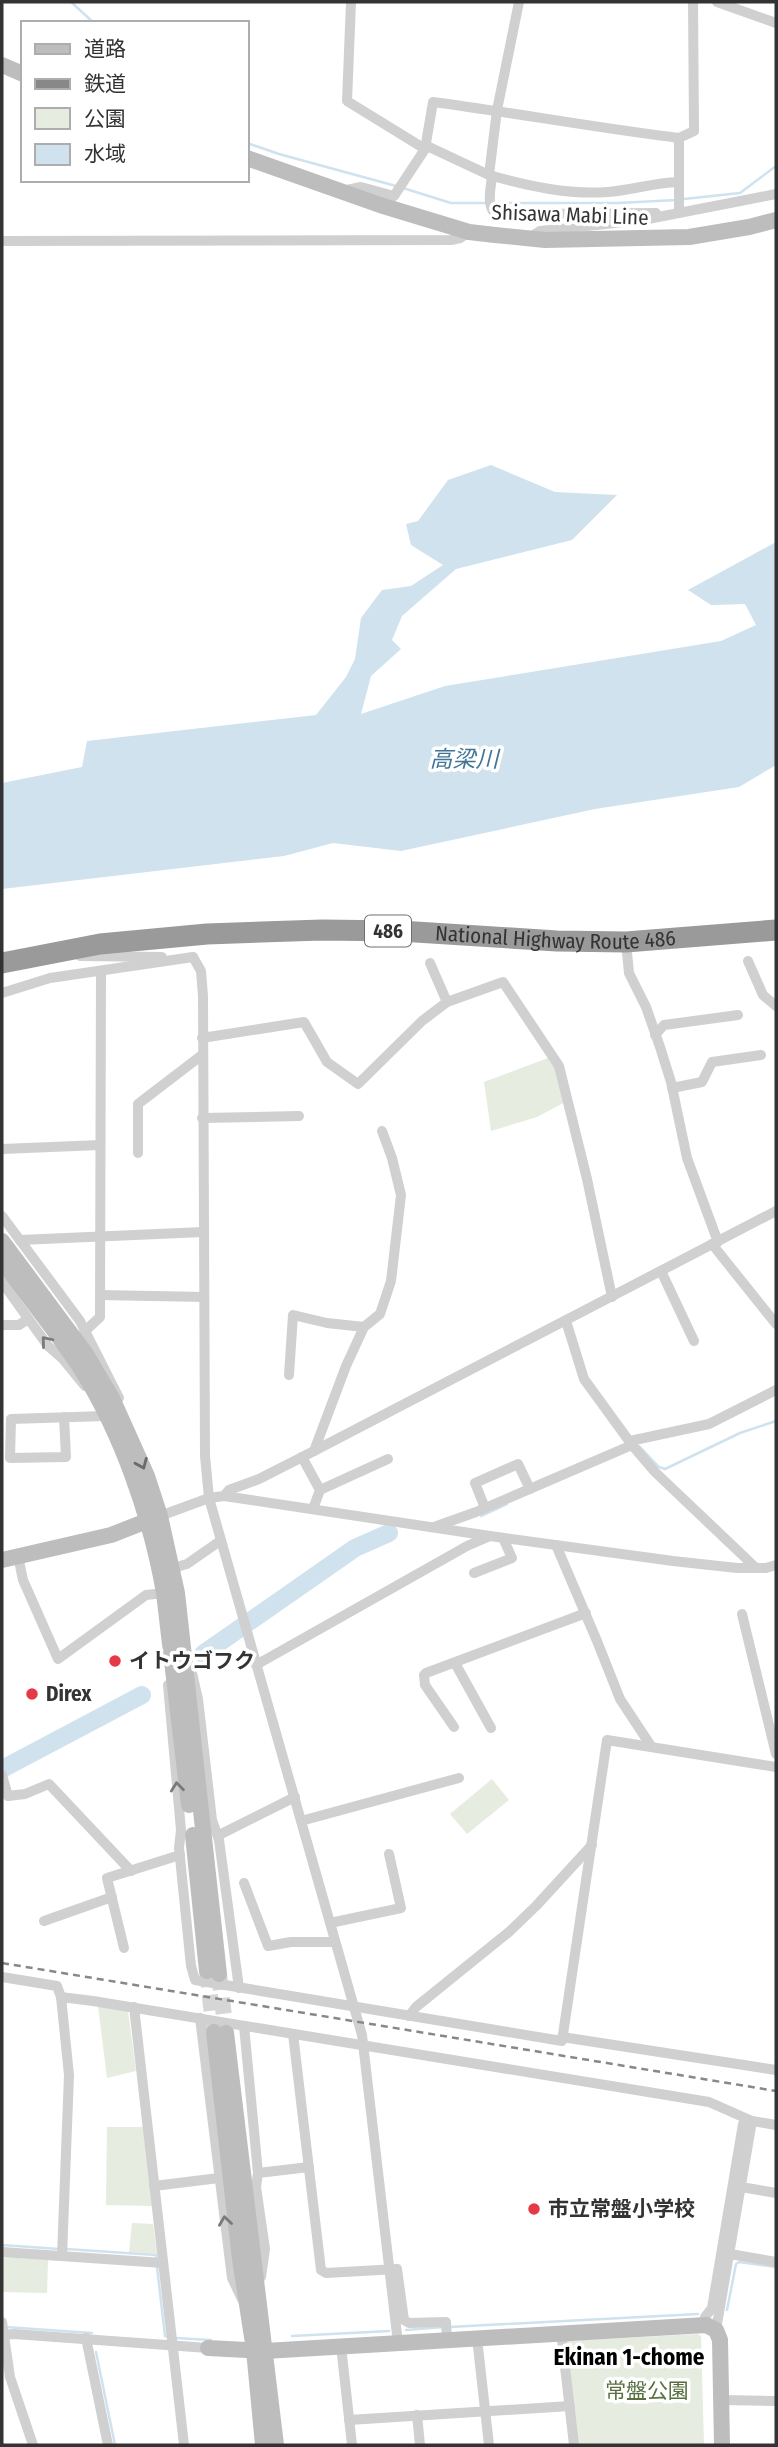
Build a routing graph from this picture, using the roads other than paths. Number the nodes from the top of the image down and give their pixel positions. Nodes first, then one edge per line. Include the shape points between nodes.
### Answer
1 (351, 2) edge
2 (519, 2) edge
3 (693, 2) edge
4 (717, 2) edge
5 (776, 23) edge
6 (2, 65) edge
7 (21, 73) edge
8 (497, 110) junction
9 (679, 138) junction
10 (426, 148) junction
11 (248, 158) edge
12 (491, 176) junction
13 (678, 182) junction
14 (342, 191) junction
15 (776, 194) edge
16 (679, 205) junction
17 (776, 220) edge
18 (469, 232) junction
19 (527, 239) junction
20 (2, 241) edge
21 (776, 930) edge
22 (626, 942) junction
23 (31, 955) junction
24 (193, 957) junction
25 (748, 961) dead end
26 (2, 963) edge
27 (430, 963) dead end
28 (101, 971) junction
29 (2, 993) edge
30 (447, 1002) junction
31 (776, 1006) edge
32 (738, 1015) dead end
33 (655, 1035) junction
34 (202, 1038) junction
35 (202, 1055) junction
36 (761, 1055) dead end
37 (672, 1088) junction
38 (299, 1116) dead end
39 (202, 1118) junction
40 (382, 1130) dead end
41 (100, 1145) junction
42 (2, 1149) edge
43 (138, 1153) dead end
44 (776, 1211) edge
45 (2, 1216) edge
46 (203, 1232) junction
47 (100, 1236) junction
48 (20, 1240) junction
49 (2, 1241) edge
50 (715, 1243) junction
51 (2, 1261) edge
52 (661, 1271) junction
53 (2, 1282) edge
54 (100, 1295) junction
55 (204, 1297) junction
56 (612, 1297) junction
57 (28, 1319) junction
58 (566, 1321) junction
59 (776, 1324) edge
60 (2, 1325) edge
61 (363, 1327) junction
62 (84, 1332) junction
63 (694, 1341) dead end
64 (289, 1375) dead end
65 (776, 1391) edge
66 (96, 1399) junction
67 (106, 1416) junction
68 (64, 1417) junction
69 (124, 1422) junction
70 (631, 1443) junction
71 (314, 1451) junction
72 (302, 1457) junction
73 (388, 1459) dead end
74 (530, 1489) junction
75 (320, 1490) junction
76 (224, 1496) junction
77 (209, 1499) junction
78 (485, 1508) junction
79 (313, 1509) junction
80 (154, 1518) junction
81 (433, 1527) junction
82 (489, 1536) junction
83 (503, 1538) junction
84 (220, 1541) junction
85 (556, 1545) junction
86 (10, 1558) edge
87 (776, 1565) edge
88 (173, 1568) junction
89 (756, 1568) junction
90 (474, 1573) dead end
91 (164, 1593) junction
92 (586, 1614) junction
93 (743, 1614) dead end
94 (178, 1654) junction
95 (455, 1663) junction
96 (257, 1665) junction
97 (454, 1727) dead end
98 (491, 1728) dead end
99 (651, 1746) junction
100 (776, 1754) edge
101 (776, 1767) edge
102 (2, 1776) edge
103 (459, 1778) dead end
104 (295, 1797) junction
105 (302, 1821) junction
106 (219, 1835) junction
107 (592, 1845) junction
108 (388, 1854) dead end
109 (180, 1855) junction
110 (131, 1871) junction
111 (244, 1884) dead end
112 (112, 1897) junction
113 (44, 1921) dead end
114 (330, 1923) junction
115 (334, 1942) junction
116 (124, 1948) dead end
117 (213, 1973) tunnel mouth
118 (2, 1977) edge
119 (239, 1988) junction
120 (61, 1997) junction
121 (134, 2007) junction
122 (354, 2007) junction
123 (410, 2016) junction
124 (200, 2018) junction
125 (244, 2026) junction
126 (293, 2034) junction
127 (562, 2037) junction
128 (363, 2045) junction
129 (776, 2070) edge
130 (748, 2122) junction
131 (776, 2125) edge
132 (309, 2167) junction
133 (258, 2173) junction
134 (219, 2178) junction
135 (154, 2186) junction
136 (741, 2187) junction
137 (776, 2193) edge
138 (63, 2251) junction
139 (2, 2252) edge
140 (730, 2254) junction
141 (159, 2262) junction
142 (776, 2262) edge
143 (390, 2269) junction
144 (258, 2292) junction
145 (247, 2310) junction
146 (705, 2317) dead end
147 (2, 2329) edge
148 (716, 2330) junction
149 (447, 2331) junction
150 (561, 2332) junction
151 (86, 2338) junction
152 (477, 2338) junction
153 (172, 2340) junction
154 (398, 2343) junction
155 (341, 2346) junction
156 (208, 2348) joint
157 (260, 2350) junction
158 (721, 2400) junction
159 (776, 2400) edge
160 (570, 2406) junction
161 (485, 2411) junction
162 (417, 2415) junction
163 (349, 2420) junction
164 (33, 2445) edge
165 (108, 2445) edge
166 (184, 2445) edge
167 (263, 2445) edge
168 (276, 2445) edge
169 (352, 2445) edge
170 (420, 2445) edge
171 (489, 2445) edge
172 (574, 2445) edge
173 (722, 2445) edge

1 - 10 street via 347,101
2 - 8 street
3 - 9 street via 694,131
4 - 5 street
6 - 7 street
8 - 9 street
8 - 10 street via 433,103
8 - 12 street
9 - 13 street
10 - 12 street
10 - 14 street via 394,196 361,187
11 - 14 street, Shisawa Mabi Line
12 - 13 street via 561,191 609,192
12 - 16 street via 493,211 532,214
13 - 16 street
14 - 18 street, Shisawa Mabi Line
15 - 16 street
16 - 19 street via 631,222 540,231
17 - 19 street, Shisawa Mabi Line via 689,237
18 - 19 street, Shisawa Mabi Line
18 - 20 street via 451,240
21 - 22 highway, National Highway Route 486 / 486
22 - 23 highway, National Highway Route 486 / 486 via 322,930 167,938
22 - 33 street via 629,973
23 - 24 street
23 - 26 highway, National Highway Route 486 / 486
24 - 28 street
24 - 34 street via 201,971
25 - 31 street via 763,995
27 - 30 street
28 - 29 street via 50,978
28 - 41 street
30 - 34 street via 358,1084 327,1062 304,1022
30 - 56 street via 503,982 559,1066
32 - 33 street via 664,1025
33 - 37 street
34 - 35 street
35 - 39 street
35 - 43 street via 138,1104
36 - 37 street via 712,1062 702,1082
37 - 50 street via 687,1158
38 - 39 street
39 - 46 street
40 - 61 street via 400,1186 400,1211 388,1291 380,1314
41 - 42 street
41 - 47 street
44 - 50 street
45 - 48 street
46 - 47 street
46 - 55 street
47 - 48 street
47 - 54 street
48 - 62 street
49 - 69 street via 86,1354
50 - 52 street
50 - 59 street
51 - 66 street via 81,1370
52 - 56 street
52 - 63 street
53 - 57 street
54 - 55 street
54 - 62 street via 100,1317
55 - 77 street
56 - 58 street
57 - 60 street via 19,1325
66 -> 57 street
58 - 70 street via 584,1378
58 - 71 street
61 - 64 street via 293,1315
61 - 71 street
62 - 69 street via 116,1391
65 - 70 street via 709,1424
66 - 67 street
67 - 68 street
67 - 80 street
68 - 68 street via 66,1457 10,1458 11,1419
69 -> 80 street via 147,1476
70 - 74 street
70 - 89 street via 654,1472
71 - 72 street
72 - 75 street
72 - 76 street
73 - 75 street
74 - 78 street
74 - 78 street via 518,1464 475,1483
75 - 79 street
76 - 77 street
76 - 79 street
77 - 80 street
77 - 84 street
78 - 81 street
79 - 81 street
80 - 86 street via 111,1535
80 - 88 street
80 - 91 street
81 - 82 street
82 - 83 street
82 - 96 street
83 - 85 street
83 - 90 street via 512,1558
84 - 88 street
84 - 96 street
85 - 89 street
85 - 92 street
86 - 91 street via 58,1659 146,1595
87 - 89 street
88 - 94 street
91 - 94 street
92 - 95 street
92 - 99 street via 620,1699
93 - 100 street
94 - 106 street via 198,1699 212,1820
109 -> 94 street via 168,1682
94 - 117 street
95 - 97 street via 426,1673 424,1681
95 - 98 street
96 - 104 street
99 - 101 street
99 - 107 street via 607,1740
102 - 110 street via 8,1797 49,1784
103 - 105 street
104 - 105 street
104 - 106 street
105 - 114 street
106 - 119 street
107 - 123 street via 542,1900
107 - 127 street
108 - 114 street via 401,1908
109 - 110 street
109 - 119 street via 193,1978
110 - 112 street via 107,1878
111 - 115 street via 268,1946
112 - 113 street
112 - 116 street
114 - 115 street
115 - 122 street
118 - 120 street via 57,1986
119 - 122 street
120 - 121 street
120 - 138 street via 69,2075
121 - 124 street
121 - 135 street
122 - 123 street
122 - 128 street
123 - 127 street via 562,2041
124 - 125 street
124 - 134 street
125 - 126 street
125 - 133 street
126 - 128 street
126 - 132 street
127 - 129 street
128 - 130 street via 709,2102
128 - 143 street
130 - 131 street
130 - 136 street
130 - 146 street via 712,2308
132 - 133 street
132 - 143 street via 321,2270
133 - 144 street via 265,2249
134 - 135 street
145 -> 134 street via 232,2278
135 - 141 street
136 - 137 street
136 - 140 street
138 - 139 street
138 - 141 street
140 - 142 street
140 - 148 street
141 - 153 street
143 - 149 street via 397,2269 404,2320 446,2322
143 - 154 street
144 - 145 street via 220,2032
144 - 157 street
145 - 157 street
147 - 151 street
147 - 164 street via 10,2377
148 - 150 street via 705,2325
148 - 158 street
149 - 152 street
149 - 154 street
150 - 152 street
150 - 160 street
151 - 153 street
151 - 165 street
152 - 161 street
153 - 156 street
153 - 166 street
154 - 155 street
155 - 157 street
155 - 163 street
156 - 157 street
157 - 167 street
157 - 168 street
158 - 159 street
158 - 173 street
160 - 161 street
160 - 172 street
161 - 162 street
161 - 171 street
162 - 163 street
162 - 170 street
163 - 169 street

